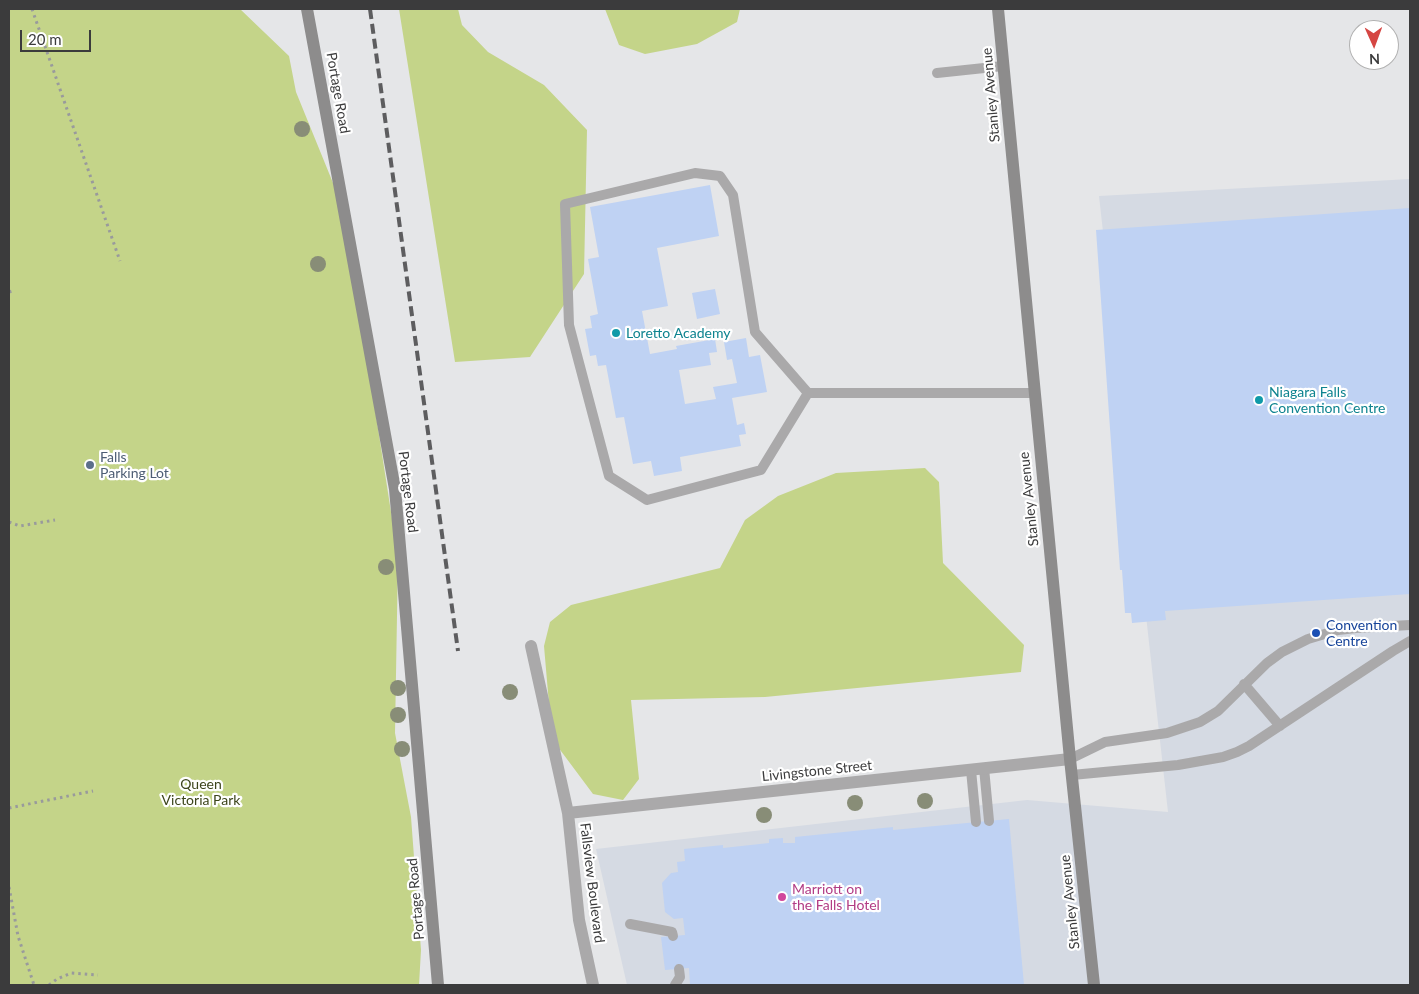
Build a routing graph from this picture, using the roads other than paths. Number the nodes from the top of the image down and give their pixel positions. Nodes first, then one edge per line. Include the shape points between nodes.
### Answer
1 (307, 9) edge
2 (998, 9) edge
3 (1003, 66) junction
4 (937, 73) dead end
5 (1034, 393) junction
6 (808, 394) junction
7 (1410, 625) edge
8 (1410, 642) edge
9 (531, 646) dead end
10 (1244, 684) junction
11 (1280, 726) junction
12 (1070, 759) junction
13 (984, 768) junction
14 (970, 770) junction
15 (1072, 775) junction
16 (568, 813) junction
17 (989, 821) dead end
18 (976, 822) dead end
19 (630, 924) dead end
20 (673, 936) dead end
21 (679, 969) dead end
22 (438, 985) edge
23 (593, 985) edge
24 (674, 985) edge
25 (1094, 985) edge

1 - 22 main road, Portage Road via 395,489
2 - 3 main road, Stanley Avenue
3 - 4 lane
3 - 5 main road, Stanley Avenue
5 - 6 lane
5 - 12 main road, Stanley Avenue
6 - 6 lane via 761,470 647,500 609,476 569,325 565,204 695,173 720,176 733,195 755,332
7 - 10 lane via 1356,628 1319,635 1282,652
8 - 11 lane via 1377,660
9 - 16 street, Fallsview Boulevard
10 - 11 lane
10 - 12 lane via 1218,711 1200,722 1167,733 1105,742
11 - 15 lane via 1223,758
12 - 13 street, Livingstone Street
12 - 15 main road, Stanley Avenue
13 - 14 street, Livingstone Street
13 - 17 lane
14 - 16 street, Livingstone Street
14 - 18 lane
15 - 25 main road, Stanley Avenue
16 - 23 street, Fallsview Boulevard via 579,920
19 - 20 lane via 672,932
21 - 24 lane via 680,976

